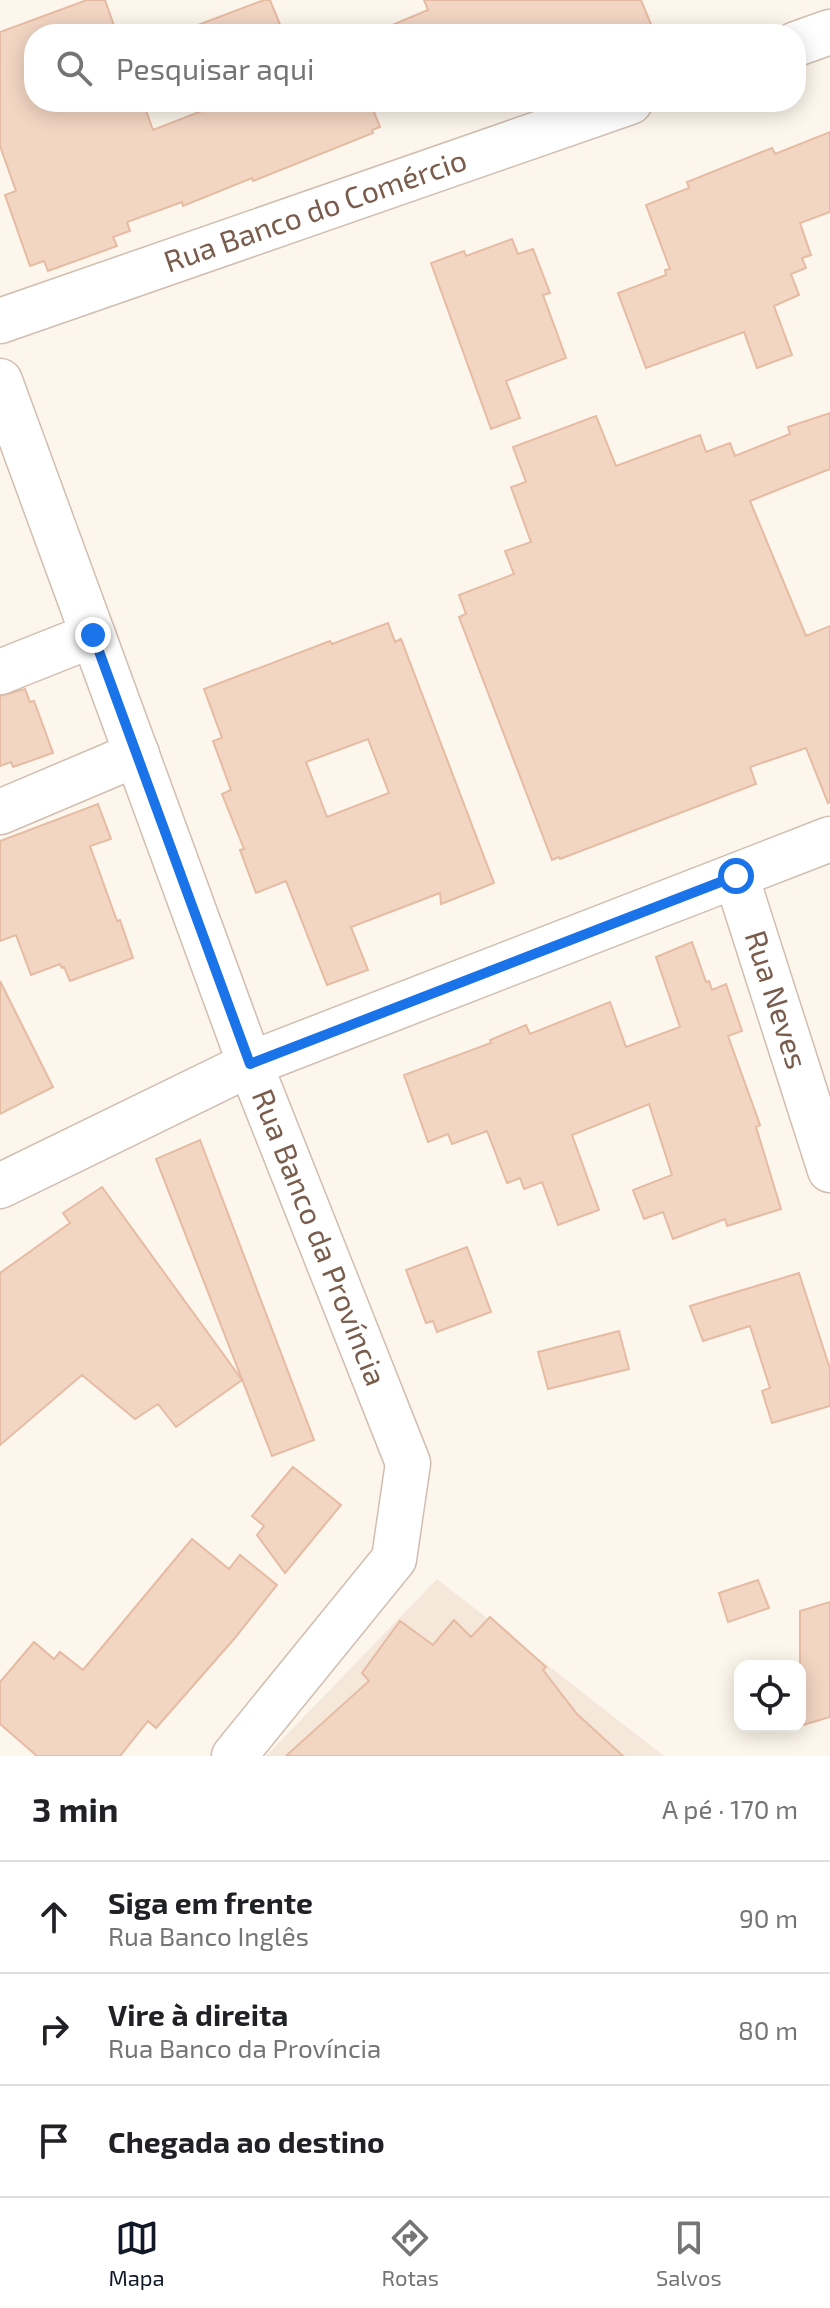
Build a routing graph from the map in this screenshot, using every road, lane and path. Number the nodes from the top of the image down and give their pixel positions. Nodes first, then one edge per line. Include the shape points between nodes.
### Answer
1 (830, 32) edge
2 (806, 40) edge
3 (601, 112) edge
4 (0, 321) edge
5 (0, 381) edge
6 (7, 425) edge
7 (93, 635) junction
8 (0, 672) edge
9 (137, 754) junction
10 (0, 812) edge
11 (830, 839) edge
12 (736, 876) junction
13 (250, 1064) junction
14 (830, 1170) edge
15 (0, 1186) edge
16 (234, 1756) edge

1 - 2 street
3 - 4 street, Rua Banco do Comércio
5 - 6 street, Rua Banco da Província
6 - 7 street, Rua Banco da Província
7 - 8 street
7 - 9 street, Rua Banco da Província
9 - 10 street
9 - 13 street, Rua Banco da Província
11 - 12 street
12 - 13 street
12 - 14 street, Rua Neves
13 - 15 street
13 - 16 street, Rua Banco da Província via 408,1463 394,1559

